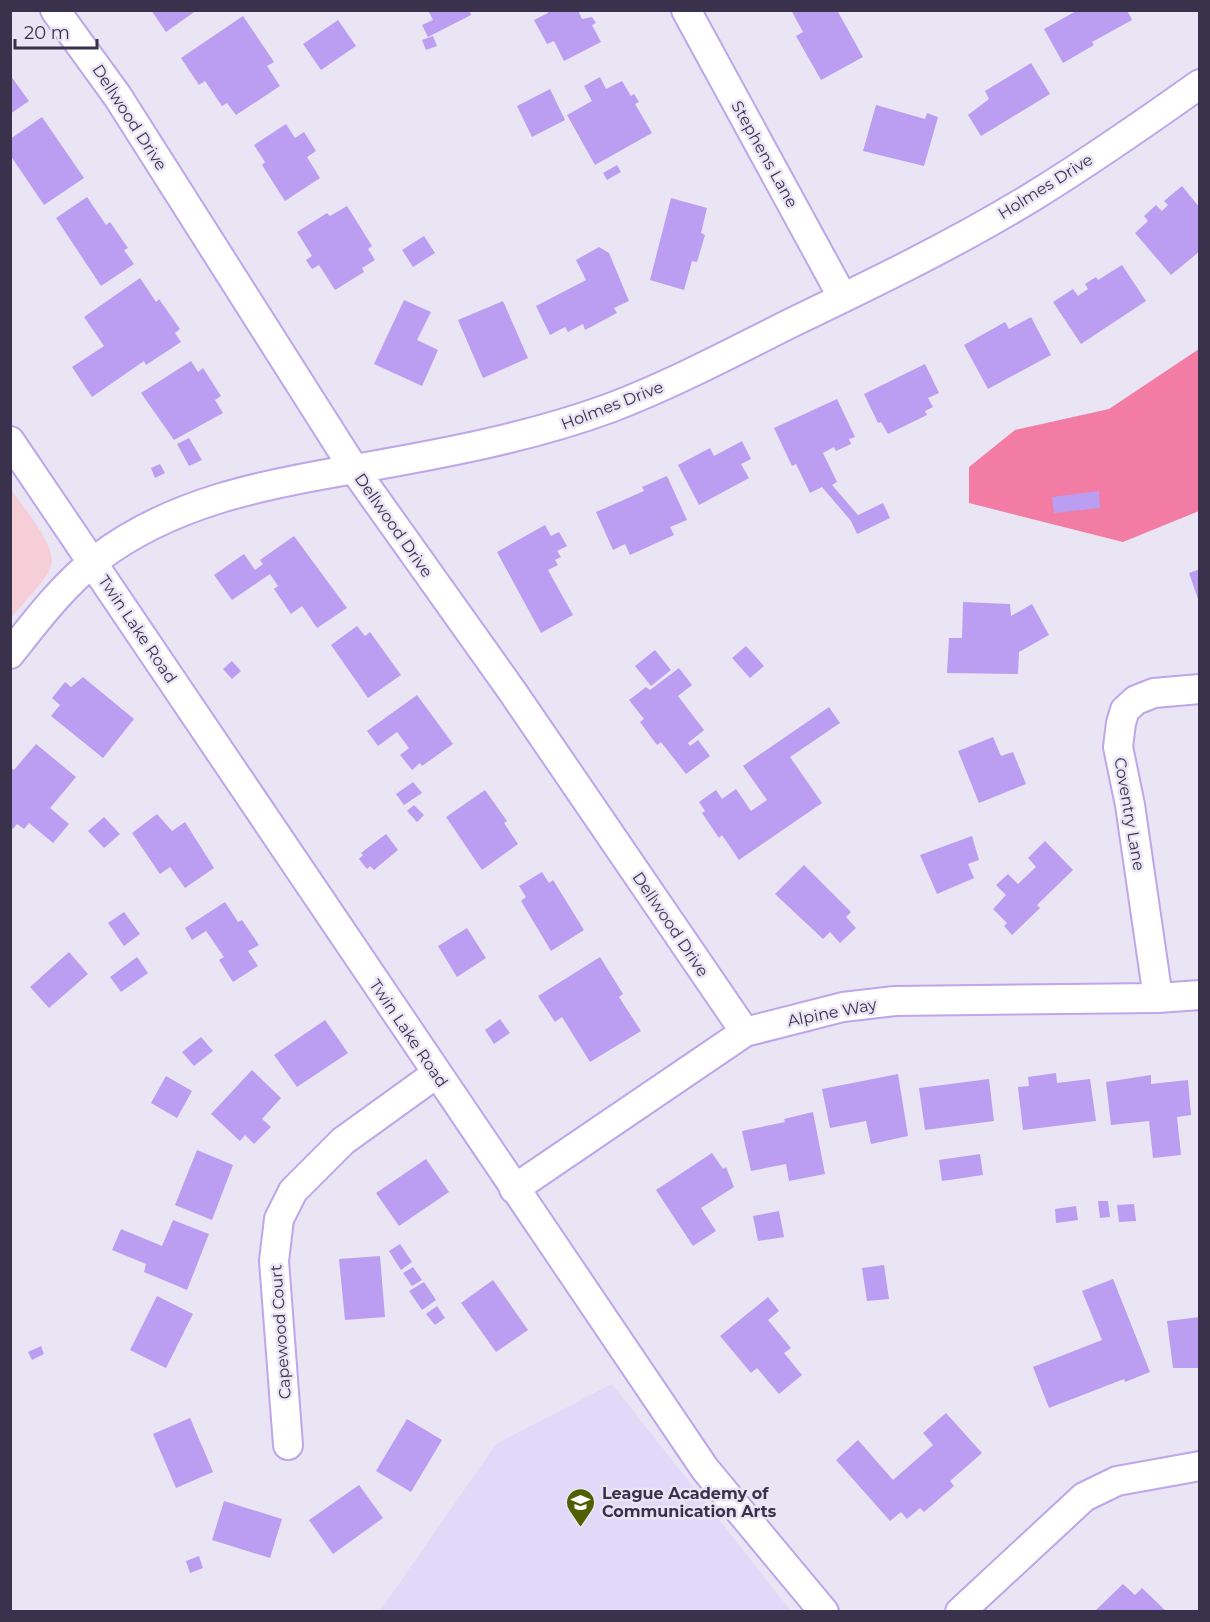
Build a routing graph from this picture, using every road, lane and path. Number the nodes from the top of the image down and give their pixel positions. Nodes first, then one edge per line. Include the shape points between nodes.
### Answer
1 (56, 10) edge
2 (686, 10) edge
3 (1200, 84) edge
4 (843, 298) junction
5 (10, 441) edge
6 (354, 469) junction
7 (93, 561) junction
8 (10, 654) edge
9 (1200, 689) edge
10 (1200, 995) edge
11 (1158, 998) junction
12 (745, 1032) junction
13 (436, 1074) junction
14 (514, 1189) junction
15 (288, 1445) dead end
16 (1200, 1466) edge
17 (824, 1611) edge
18 (960, 1611) edge

1 - 6 street, Dellwood Drive via 118,97
2 - 4 street, Stephens Lane
3 - 4 street, Holmes Drive via 1033,196
4 - 6 street, Holmes Drive via 678,379 582,418 490,442
5 - 7 street, Twin Lake Road
6 - 7 street, Holmes Drive via 237,491 170,518
6 - 12 street, Dellwood Drive
7 - 8 street, Holmes Drive via 40,615
7 - 13 street, Twin Lake Road
9 - 11 street, Coventry Lane via 1154,693 1136,700 1125,710 1121,723 1118,747
10 - 11 street, Alpine Way
11 - 12 street, Alpine Way via 895,1001 843,1007
12 - 14 street, Alpine Way
13 - 14 street, Twin Lake Road
13 - 15 street, Capewood Court via 343,1141 293,1191 279,1219 274,1261
14 - 17 street, Twin Lake Road via 705,1469
16 - 18 street via 1117,1481 1084,1497

